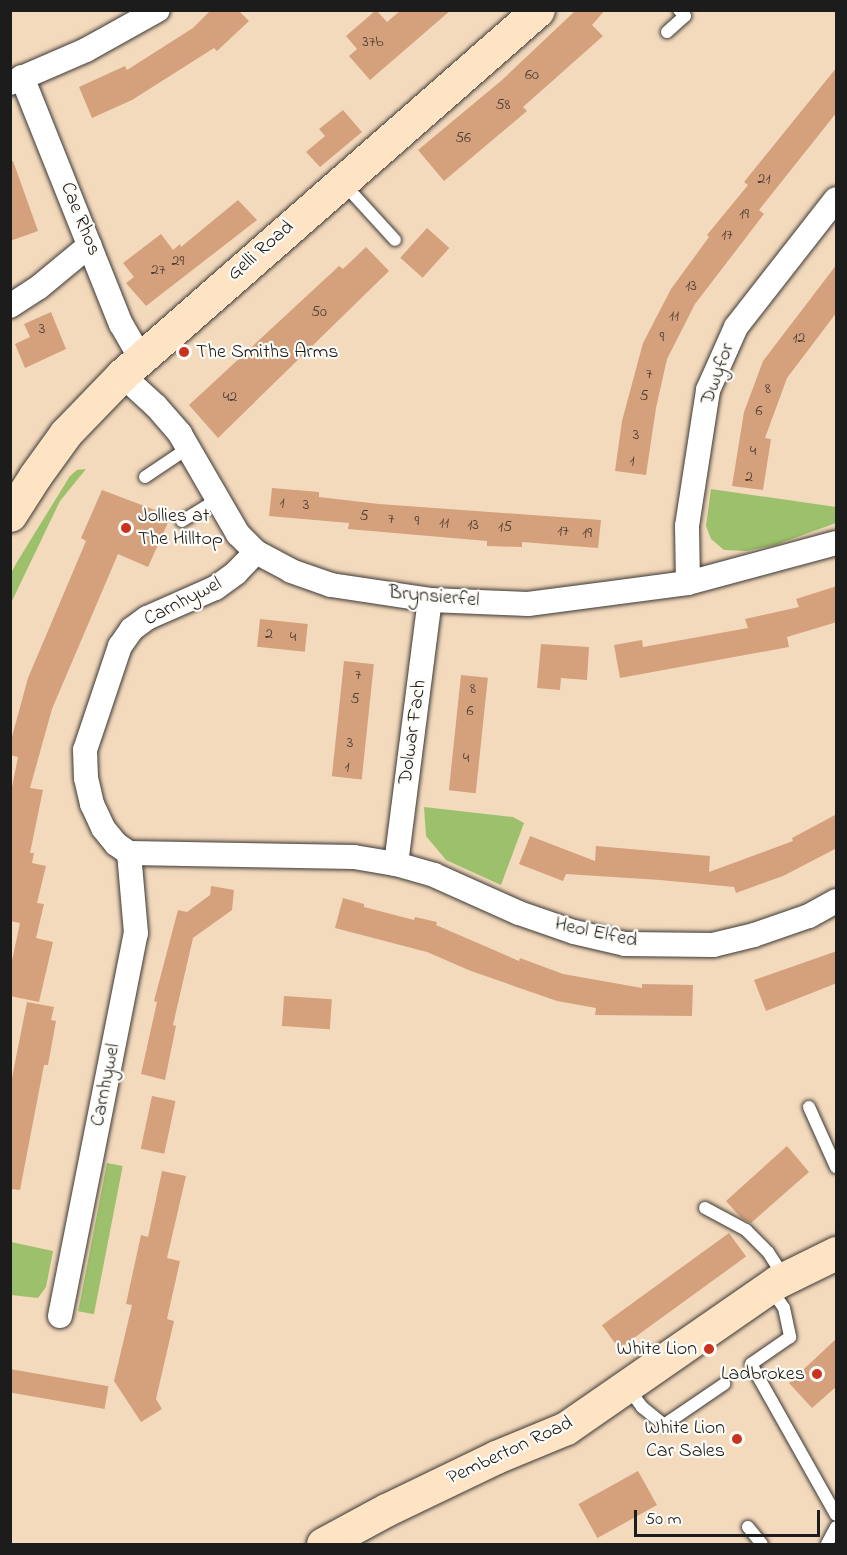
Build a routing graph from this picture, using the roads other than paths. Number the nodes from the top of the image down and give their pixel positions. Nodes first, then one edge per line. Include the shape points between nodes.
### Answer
1 (158, 10) edge
2 (538, 10) edge
3 (679, 10) edge
4 (667, 32) dead end
5 (16, 80) edge
6 (341, 181) junction
7 (837, 199) edge
8 (395, 240) dead end
9 (90, 245) junction
10 (10, 306) edge
11 (132, 366) junction
12 (188, 448) junction
13 (145, 477) dead end
14 (218, 500) junction
15 (10, 515) edge
16 (182, 521) dead end
17 (837, 543) edge
18 (256, 552) junction
19 (687, 583) junction
20 (430, 600) junction
21 (129, 853) junction
22 (396, 864) junction
23 (837, 902) edge
24 (808, 1107) dead end
25 (837, 1167) edge
26 (705, 1208) dead end
27 (837, 1253) edge
28 (777, 1283) junction
29 (60, 1316) dead end
30 (724, 1384) dead end
31 (627, 1386) junction
32 (837, 1515) edge
33 (748, 1527) dead end
34 (837, 1527) edge
35 (323, 1545) edge
36 (762, 1545) edge
37 (826, 1545) edge

1 - 5 street via 86,50
2 - 6 main road, Gelli Road
3 - 4 lane via 685,16
5 - 9 street, Cae Rhos
6 - 8 lane
6 - 11 main road, Gelli Road
7 - 19 street, Dwyfor via 736,327 708,390 687,526
9 - 10 street
9 - 11 street, Cae Rhos via 121,324
11 - 12 street, Brynsierfel
11 - 15 main road, Gelli Road via 66,433
12 - 13 lane
12 - 14 street, Brynsierfel
14 - 16 lane
14 - 18 street, Brynsierfel via 238,534
17 - 19 street, Brynsierfel
18 - 20 street, Brynsierfel via 291,572 331,585
18 - 21 street, Carnhywel via 215,588 147,618 132,629 120,646 85,750 85,769 92,804 103,828
19 - 20 street, Brynsierfel via 528,604
20 - 22 street, Dolwar Fach
21 - 22 street via 354,857
21 - 29 street, Carnhywel via 136,933
22 - 23 street, Heol Elfed via 434,875 519,913 626,944 713,945 809,916
24 - 25 lane
26 - 28 lane via 746,1230 768,1252
27 - 28 main road, Pemberton Road
28 - 31 main road, Pemberton Road
28 - 32 lane via 790,1337 751,1364
30 - 31 lane via 664,1425 642,1407
31 - 35 main road, Pemberton Road via 566,1428 386,1510
33 - 36 lane
34 - 37 lane

